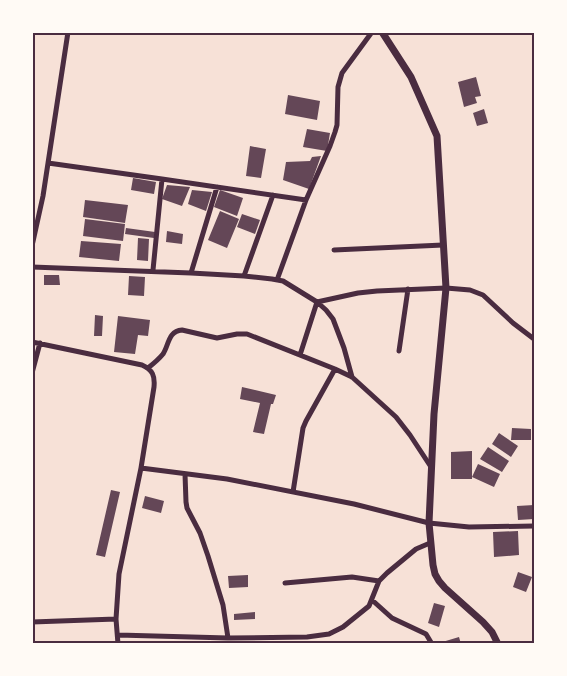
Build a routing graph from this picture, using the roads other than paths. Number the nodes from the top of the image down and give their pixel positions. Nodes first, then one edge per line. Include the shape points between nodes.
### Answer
1 (68, 32) edge
2 (372, 32) edge
3 (382, 32) edge
4 (48, 163) junction
5 (162, 179) junction
6 (217, 187) junction
7 (273, 195) junction
8 (306, 200) junction
9 (443, 245) junction
10 (32, 246) edge
11 (334, 250) dead end
12 (32, 267) edge
13 (153, 270) junction
14 (191, 273) junction
15 (244, 276) junction
16 (277, 280) junction
17 (446, 288) junction
18 (408, 289) junction
19 (317, 302) junction
20 (534, 339) edge
21 (32, 342) edge
22 (40, 344) junction
23 (399, 351) dead end
24 (300, 355) junction
25 (148, 368) junction
26 (335, 369) junction
27 (32, 374) edge
28 (352, 377) junction
29 (431, 467) junction
30 (141, 468) junction
31 (185, 474) junction
32 (293, 492) junction
33 (429, 523) junction
34 (534, 526) edge
35 (430, 543) junction
36 (379, 581) junction
37 (285, 583) dead end
38 (372, 600) junction
39 (116, 619) junction
40 (32, 622) edge
41 (118, 635) junction
42 (228, 638) junction
43 (118, 644) edge
44 (432, 644) edge
45 (498, 644) edge

1 - 4 street
2 - 8 street via 342,73 335,132
3 - 9 main road via 411,77 437,136
4 - 5 street
4 - 10 street
5 - 6 street
5 - 13 street
6 - 7 street
6 - 14 street
7 - 8 street
7 - 15 street
8 - 16 street
9 - 11 street
9 - 17 main road
12 - 13 street
13 - 14 street
14 - 15 street
15 - 16 street
16 - 19 street
17 - 18 street
17 - 20 street via 480,293
17 - 29 main road
18 - 19 street via 358,293
18 - 23 street
19 - 24 street
19 - 28 street via 333,319
21 - 22 street
22 - 25 street
22 - 27 street
24 - 25 street via 247,334 217,338 182,330 172,335 162,355
24 - 26 street
25 - 30 street via 154,378 154,387
26 - 28 street
26 - 32 street via 306,421
28 - 29 street via 396,417
29 - 33 main road
30 - 31 street
30 - 39 street via 119,574
31 - 32 street
31 - 42 street via 187,508 208,556 223,605
32 - 33 street
33 - 34 street via 469,528
33 - 35 main road
35 - 36 street via 416,549
35 - 45 main road via 439,581 483,622
36 - 37 street via 352,578
36 - 38 street
38 - 42 street via 343,627 323,635
38 - 44 street via 392,618 426,634
39 - 40 street
39 - 41 street
41 - 42 street
41 - 43 street

